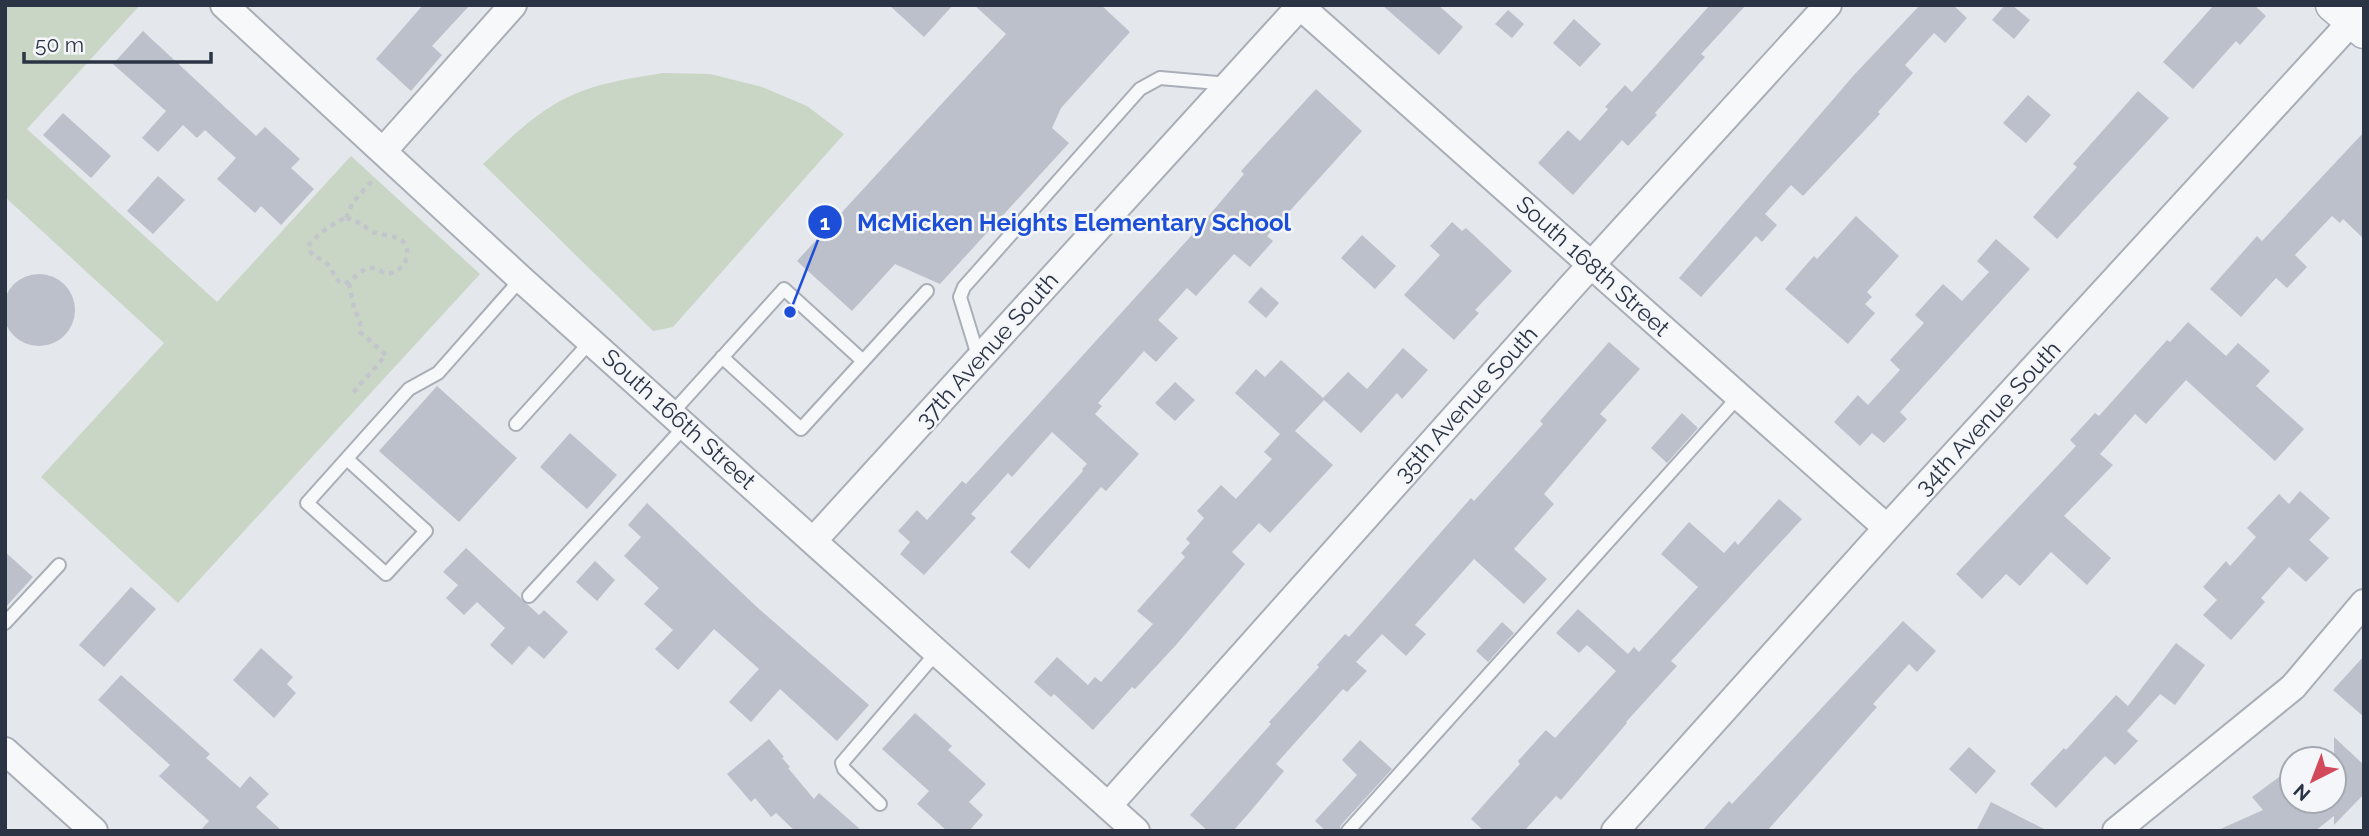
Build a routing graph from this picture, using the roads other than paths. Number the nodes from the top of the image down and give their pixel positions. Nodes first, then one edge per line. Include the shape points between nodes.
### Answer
1 (224, 5) edge
2 (513, 5) edge
3 (1828, 5) edge
4 (1300, 6) edge
5 (2353, 17) edge
6 (1230, 84) junction
7 (384, 150) junction
8 (1592, 264) junction
9 (522, 279) junction
10 (927, 291) dead end
11 (591, 341) junction
12 (722, 357) junction
13 (979, 359) junction
14 (863, 361) junction
15 (1739, 396) junction
16 (679, 419) junction
17 (516, 424) dead end
18 (346, 459) junction
19 (1887, 528) junction
20 (814, 540) junction
21 (59, 565) dead end
22 (529, 596) dead end
23 (2364, 603) edge
24 (5, 623) edge
25 (937, 652) junction
26 (5, 751) edge
27 (880, 804) dead end
28 (1108, 806) junction
29 (94, 831) edge
30 (1136, 831) edge
31 (1348, 831) edge
32 (1615, 831) edge
33 (2116, 831) edge

1 - 7 street, South 166th Street
2 - 7 street
3 - 8 street, 35th Avenue South
4 - 6 street, 37th Avenue South
4 - 8 street, South 168th Street
5 - 19 street, 34th Avenue South
6 - 13 street, 37th Avenue South
6 - 13 lane via 1160,78 1140,89 964,287 960,297
7 - 9 street, South 166th Street
8 - 15 street, South 168th Street
8 - 28 street, 35th Avenue South
9 - 11 street, South 166th Street
9 - 18 lane via 438,373 409,388
10 - 14 lane
11 - 16 street, South 166th Street
11 - 17 lane
12 - 14 lane via 784,289
12 - 14 lane via 802,429
12 - 16 lane
13 - 20 street, 37th Avenue South
15 - 19 street, South 168th Street
15 - 31 lane
16 - 20 street, South 166th Street
16 - 22 lane
18 - 18 lane via 426,531 386,574 307,503
19 - 32 street, 34th Avenue South
20 - 25 street, South 166th Street
21 - 24 lane
23 - 33 street via 2293,687
25 - 27 lane via 842,763
25 - 28 street, South 166th Street
26 - 29 street
28 - 30 street, South 166th Street

